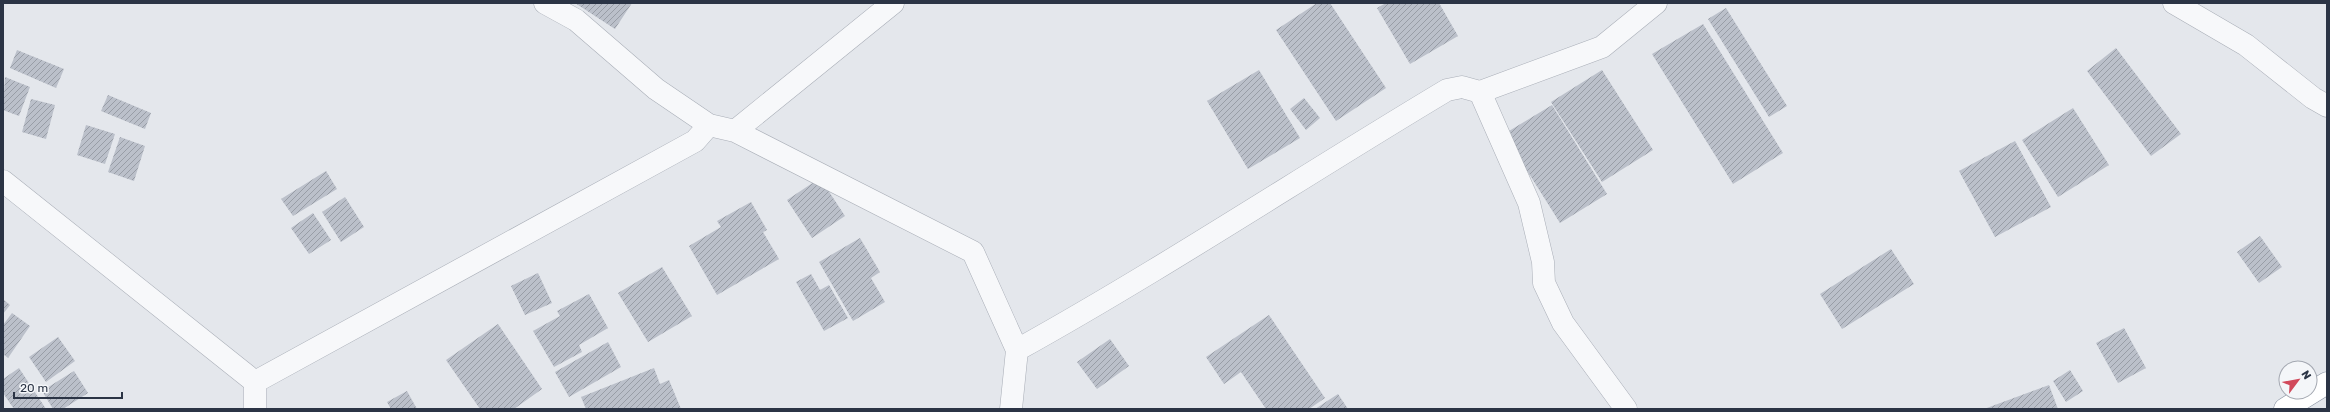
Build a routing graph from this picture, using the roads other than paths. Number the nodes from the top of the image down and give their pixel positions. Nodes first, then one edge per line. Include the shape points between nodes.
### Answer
1 (546, 3) edge
2 (894, 3) edge
3 (1656, 3) edge
4 (2174, 3) edge
5 (1480, 92) junction
6 (2327, 106) edge
7 (708, 125) junction
8 (735, 131) junction
9 (3, 181) edge
10 (1017, 350) junction
11 (255, 382) junction
12 (2327, 384) edge
13 (255, 409) edge
14 (1011, 409) edge
15 (1626, 409) edge
16 (2285, 409) edge

1 - 7 street via 576,20 656,89
2 - 8 street
3 - 5 street via 1602,47
4 - 6 street via 2246,46
5 - 10 street via 1462,87 1447,90 1100,304
5 - 15 street via 1530,203 1543,262 1544,283 1563,323
7 - 8 street
7 - 11 street via 694,141
8 - 10 street via 972,252
9 - 11 street
10 - 14 street
11 - 13 street
12 - 16 highway

